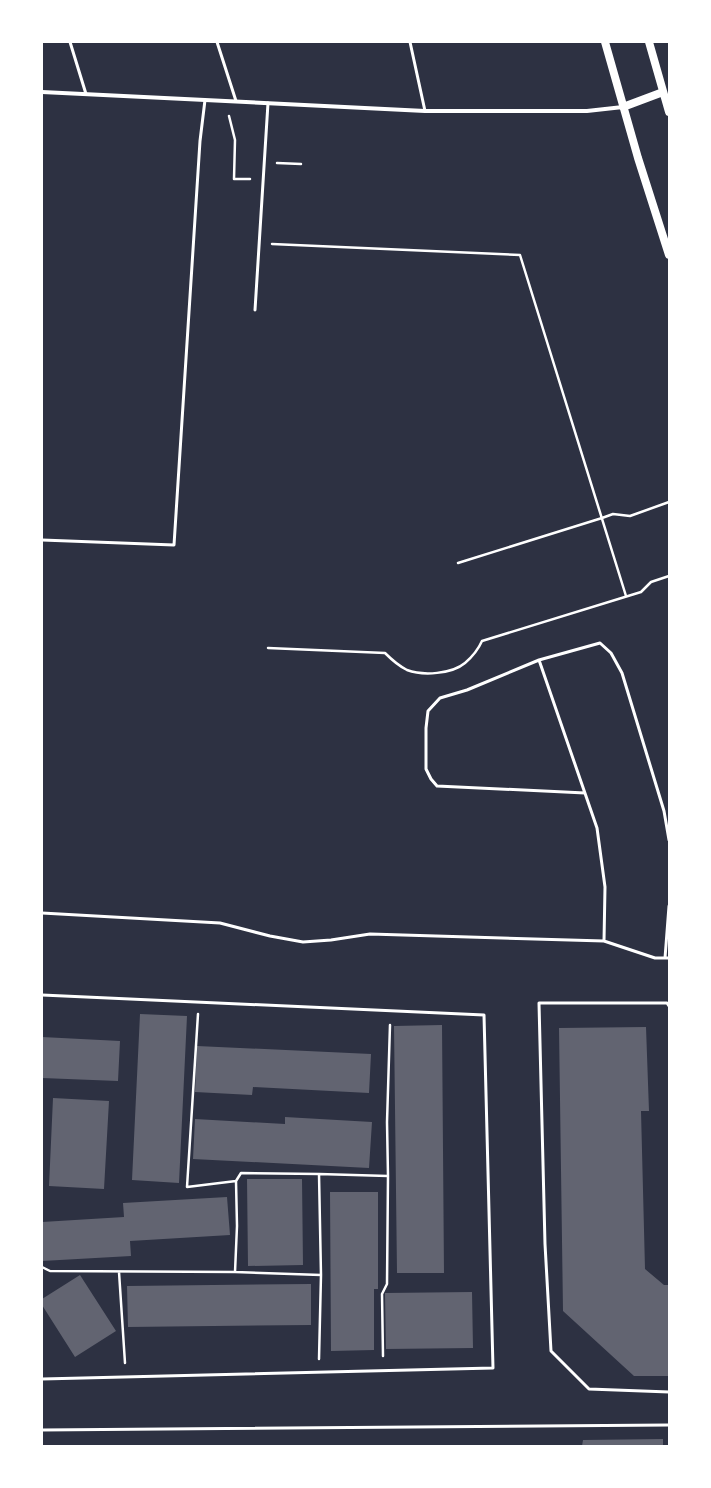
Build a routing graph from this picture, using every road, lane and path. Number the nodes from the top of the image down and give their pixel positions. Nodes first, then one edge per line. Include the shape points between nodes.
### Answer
1 (70, 42) edge
2 (217, 42) edge
3 (410, 42) edge
4 (605, 42) edge
5 (649, 42) edge
6 (42, 92) edge
7 (663, 92) junction
8 (86, 94) junction
9 (205, 100) junction
10 (236, 101) junction
11 (268, 103) junction
12 (623, 107) junction
13 (426, 111) junction
14 (669, 112) edge
15 (229, 115) dead end
16 (301, 164) dead end
17 (263, 180) junction
18 (269, 244) dead end
19 (669, 254) edge
20 (255, 310) dead end
21 (669, 502) edge
22 (602, 518) junction
23 (42, 540) edge
24 (458, 564) dead end
25 (669, 576) edge
26 (626, 596) junction
27 (268, 648) dead end
28 (539, 660) junction
29 (585, 793) junction
30 (669, 840) edge
31 (669, 906) edge
32 (42, 913) edge
33 (604, 941) junction
34 (665, 958) junction
35 (669, 958) edge
36 (42, 995) edge
37 (198, 1002) junction
38 (669, 1006) edge
39 (391, 1011) junction
40 (319, 1174) junction
41 (388, 1176) junction
42 (236, 1181) junction
43 (42, 1267) edge
44 (119, 1272) junction
45 (235, 1272) junction
46 (321, 1275) junction
47 (383, 1371) junction
48 (319, 1373) junction
49 (126, 1377) junction
50 (42, 1379) edge
51 (669, 1392) edge
52 (669, 1425) edge
53 (42, 1430) edge

1 - 8 lane
2 - 10 lane
3 - 13 lane
4 - 12 main road
5 - 7 main road
6 - 8 street
7 - 12 main road
7 - 14 main road
8 - 9 street
9 - 10 street
9 - 23 lane via 199,157 174,545
10 - 11 street
11 - 13 street
11 - 17 lane
12 - 13 street via 587,111
12 - 19 main road
15 - 17 path via 235,140 234,179
16 - 17 path via 274,163 273,180
17 - 20 lane
18 - 22 path via 520,255
21 - 22 path via 630,516 613,514
22 - 24 path
22 - 26 path
25 - 26 path via 651,582 641,592
26 - 27 path via 482,641 477,651 464,664 439,673 407,670 385,653
28 - 29 lane
28 - 29 lane via 467,690 440,698 428,710 426,769 437,786
28 - 30 lane via 600,643 611,653 622,673 664,812
29 - 33 lane via 597,828 604,887
31 - 34 lane
32 - 33 lane via 220,923 303,942 370,934
33 - 34 lane via 656,958
34 - 35 lane
36 - 37 lane
37 - 39 lane
37 - 42 path via 187,1187
38 - 51 lane via 667,1003 538,1003 545,1244 551,1351 589,1389
39 - 41 path
39 - 47 lane via 484,1015 494,1368
40 - 41 path
40 - 42 path via 241,1173
40 - 46 path
41 - 47 path via 387,1284 382,1294
42 - 45 path via 238,1226
43 - 44 path via 50,1271
44 - 45 path
44 - 49 path
45 - 46 path
46 - 48 path
47 - 48 lane
48 - 49 lane
49 - 50 lane
52 - 53 lane

